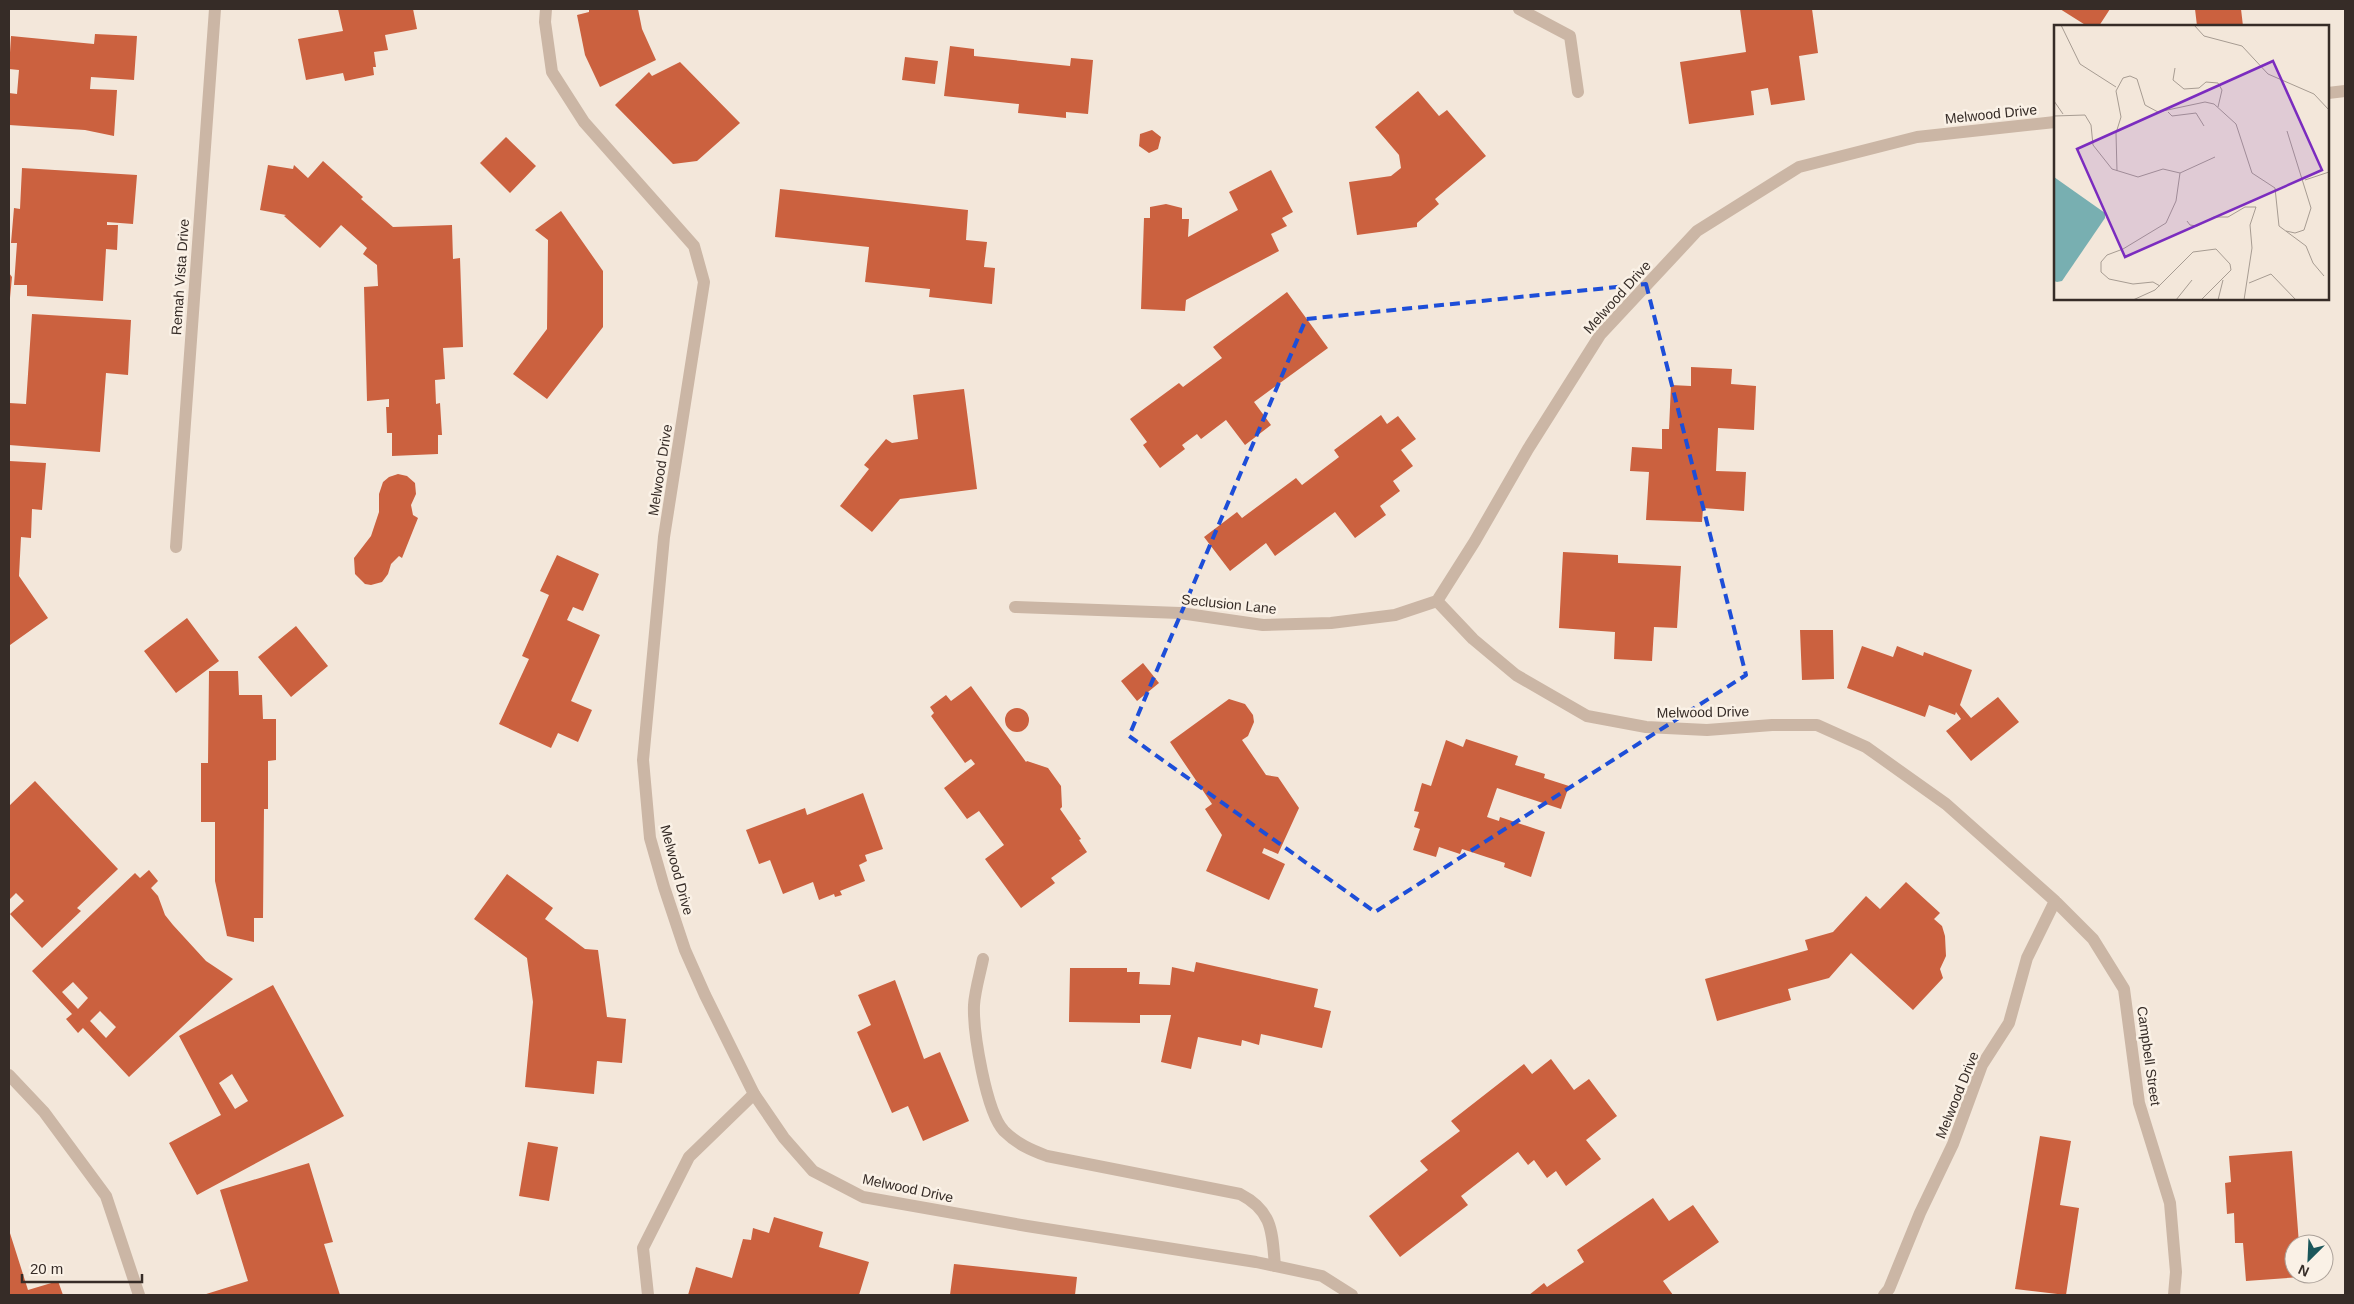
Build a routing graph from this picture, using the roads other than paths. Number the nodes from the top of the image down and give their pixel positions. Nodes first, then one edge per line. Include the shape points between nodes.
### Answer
1 (215, 9) edge
2 (546, 9) edge
3 (1519, 9) edge
4 (2345, 91) edge
5 (1578, 92) dead end
6 (2329, 93) edge
7 (2054, 122) edge
8 (176, 547) dead end
9 (1437, 601) junction
10 (1015, 607) dead end
11 (2055, 901) junction
12 (983, 960) dead end
13 (9, 1075) edge
14 (754, 1094) junction
15 (1275, 1266) junction
16 (138, 1295) edge
17 (648, 1295) edge
18 (1352, 1295) edge
19 (1884, 1295) edge
20 (2174, 1295) edge

1 - 8 street, Remah Vista Drive
2 - 14 street, Melwood Drive via 552,72 584,122 694,246 704,282 664,537 643,760 650,838 664,887 685,950
3 - 5 street via 1570,36
4 - 6 street
7 - 9 street, Melwood Drive via 1917,138 1799,166 1698,231 1600,335
9 - 10 street, Seclusion Lane via 1395,616 1273,625 1180,613
9 - 11 street, Melwood Drive via 1473,639 1516,675 1587,716 1646,727 1707,730 1817,725 1866,747 1946,804
11 - 19 street, Melwood Drive via 2027,958 2009,1023 1982,1066 1953,1144
11 - 20 street, Campbell Street via 2094,939 2124,989 2139,1103 2170,1203 2176,1272
12 - 15 street via 974,1006 978,1049 991,1107 1003,1130 1024,1148 1047,1156 1240,1194 1255,1202 1266,1214 1272,1231
13 - 16 street via 44,1112 106,1196
14 - 15 street, Melwood Drive via 784,1138 813,1171 862,1196
14 - 17 street via 688,1157 643,1248
15 - 18 street, Melwood Drive via 1322,1276

